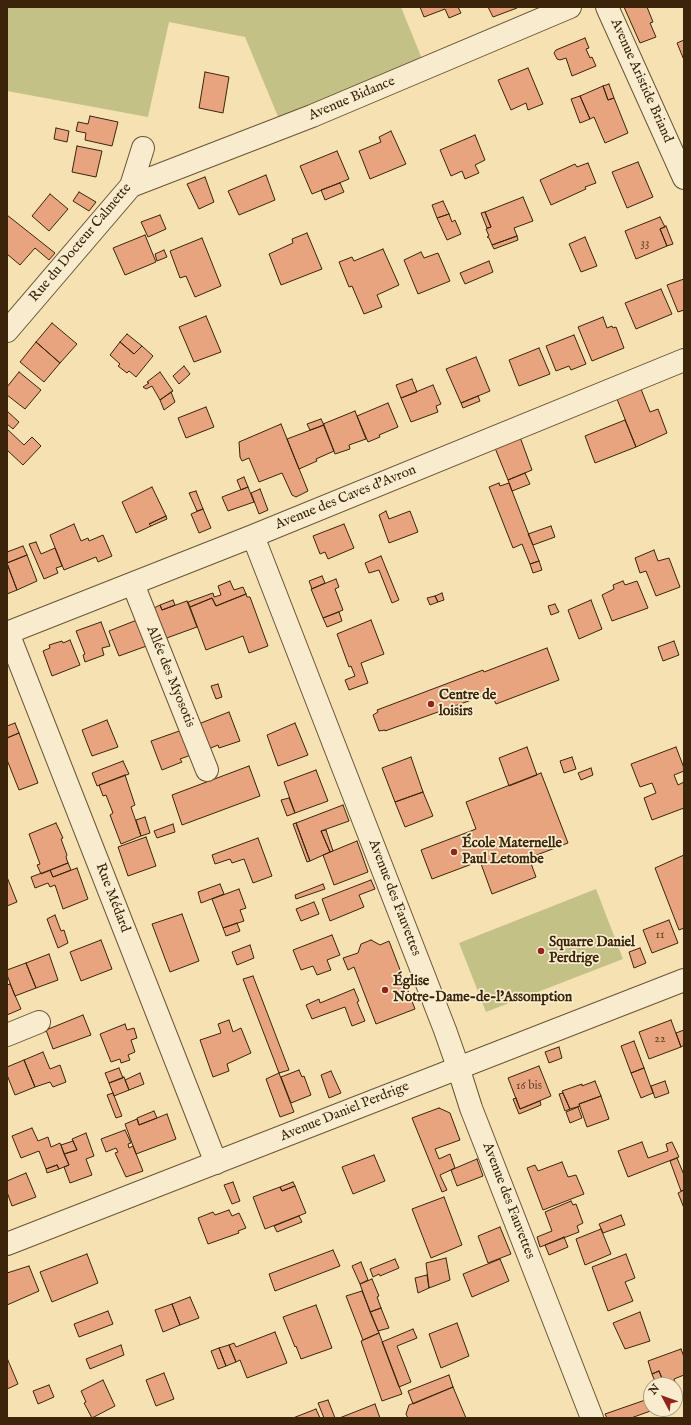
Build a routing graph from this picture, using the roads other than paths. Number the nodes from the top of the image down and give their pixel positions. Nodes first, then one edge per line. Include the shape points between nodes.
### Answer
1 (570, 7) edge
2 (607, 7) edge
3 (143, 148) dead end
4 (684, 178) edge
5 (132, 186) junction
6 (7, 331) edge
7 (684, 360) edge
8 (253, 536) junction
9 (133, 584) junction
10 (7, 633) edge
11 (207, 770) dead end
12 (684, 980) edge
13 (39, 1022) dead end
14 (7, 1035) edge
15 (458, 1067) junction
16 (216, 1163) junction
17 (7, 1244) edge
18 (592, 1418) edge

1 - 5 street, Avenue Bidance via 312,116
2 - 4 street, Avenue Aristide Briand
3 - 5 street, Rue du Docteur Calmette
5 - 6 street, Rue du Docteur Calmette
7 - 8 street, Avenue des Caves d'Avron
8 - 9 street, Avenue des Caves d'Avron
8 - 15 street, Avenue des Fauvettes via 446,1030
9 - 10 street, Avenue des Caves d'Avron
9 - 11 street, Allée des Myosotis
10 - 16 street, Rue Médard
12 - 15 street, Avenue Daniel Perdrige
13 - 14 street
15 - 16 street, Avenue Daniel Perdrige
15 - 18 street, Avenue des Fauvettes via 471,1108
16 - 17 street, Avenue Daniel Perdrige

